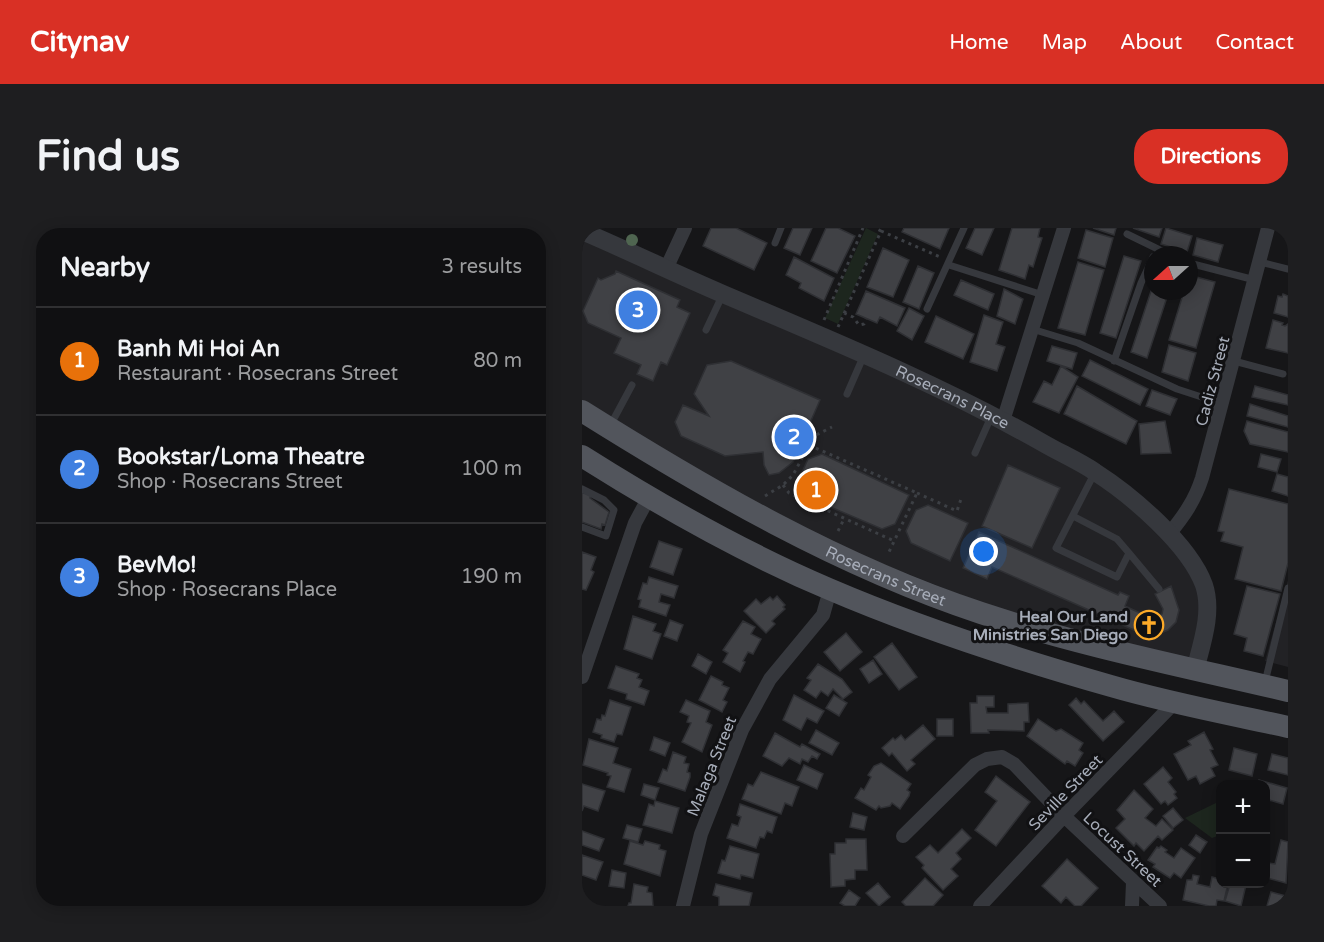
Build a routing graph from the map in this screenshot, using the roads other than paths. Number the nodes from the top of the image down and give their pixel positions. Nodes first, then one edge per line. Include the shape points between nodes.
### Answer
1 (685, 228) edge
2 (781, 228) edge
3 (964, 228) edge
4 (1064, 228) edge
5 (1268, 228) edge
6 (1127, 234) dead end
7 (585, 235) edge
8 (775, 243) dead end
9 (1152, 246) edge
10 (1260, 262) junction
11 (950, 263) junction
12 (1198, 265) edge
13 (666, 269) junction
14 (1288, 269) edge
15 (1144, 277) edge
16 (1255, 280) junction
17 (723, 294) junction
18 (1043, 295) junction
19 (927, 309) dead end
20 (1032, 329) junction
21 (706, 330) dead end
22 (864, 354) junction
23 (1114, 361) junction
24 (1234, 361) junction
25 (1283, 374) dead end
26 (632, 385) dead end
27 (847, 394) dead end
28 (1223, 405) junction
29 (582, 411) edge
30 (998, 418) junction
31 (609, 428) junction
32 (975, 453) dead end
33 (582, 456) edge
34 (1095, 472) junction
35 (582, 489) edge
36 (649, 497) junction
37 (1073, 516) junction
38 (582, 527) edge
39 (1169, 534) junction
40 (1129, 553) junction
41 (1288, 588) edge
42 (1159, 589) dead end
43 (830, 590) junction
44 (1195, 670) junction
45 (582, 677) edge
46 (1264, 685) junction
47 (1288, 691) edge
48 (1175, 702) junction
49 (1288, 727) edge
50 (1064, 816) junction
51 (903, 836) dead end
52 (1133, 882) junction
53 (684, 906) edge
54 (980, 906) edge
55 (1132, 906) edge
56 (1161, 906) edge

1 - 13 street
2 - 8 lane
3 - 11 lane
4 - 18 street
5 - 10 street, Cadiz Street
6 - 9 lane
7 - 13 street, Rosecrans Place
10 - 14 lane
10 - 16 street, Cadiz Street
11 - 18 lane
11 - 19 lane
12 - 16 lane
13 - 17 street, Rosecrans Place
15 - 23 lane
16 - 24 street, Cadiz Street
17 - 21 lane
17 - 22 street, Rosecrans Place
18 - 20 street
20 - 23 lane via 1078,343
20 - 30 street
22 - 27 lane
22 - 30 street, Rosecrans Place
23 - 28 lane
24 - 25 lane
24 - 28 street, Cadiz Street
26 - 31 lane
28 - 39 street, Cadiz Street via 1196,496
29 - 31 main road, Rosecrans Street
30 - 32 lane
30 - 34 street, Rosecrans Place
31 - 44 main road, Rosecrans Street via 750,511 907,585 1025,626
33 - 36 main road, Rosecrans Street
34 - 37 lane
34 - 39 street, Rosecrans Place
35 - 38 lane via 614,510 606,536
36 - 43 main road, Rosecrans Street
36 - 45 street via 635,523
37 - 40 lane via 1117,539
37 - 40 lane via 1056,548 1117,577
39 - 44 street, Rosecrans Place via 1193,564 1206,595 1207,618
40 - 42 lane
41 - 46 lane
43 - 48 main road, Rosecrans Street via 953,636
43 - 53 street, Malaga Street via 823,615 770,679 738,739 701,834
44 - 46 main road, Rosecrans Street
46 - 47 main road, Rosecrans Street
48 - 49 main road, Rosecrans Street
48 - 50 street, Seville Street
50 - 51 street, Locust Street via 1014,764 1002,757 975,765
50 - 52 street, Locust Street
50 - 54 street, Seville Street
52 - 55 street
52 - 56 street, Locust Street

